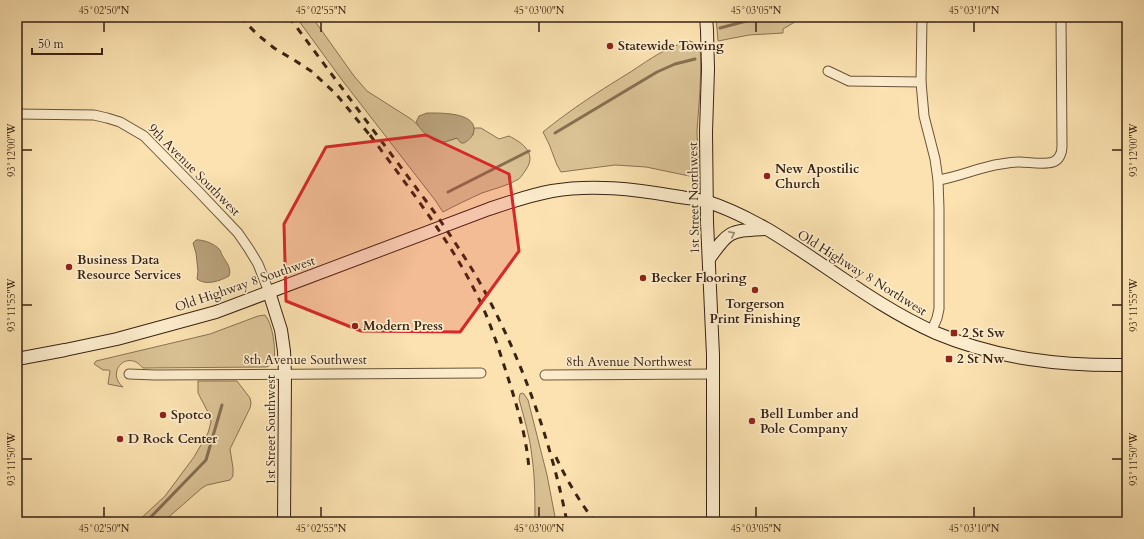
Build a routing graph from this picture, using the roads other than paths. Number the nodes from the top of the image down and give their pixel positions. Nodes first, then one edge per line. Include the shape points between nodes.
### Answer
1 (706, 17) edge
2 (922, 17) edge
3 (1061, 17) edge
4 (828, 71) dead end
5 (921, 82) junction
6 (17, 114) edge
7 (938, 180) junction
8 (707, 202) junction
9 (766, 229) junction
10 (709, 259) junction
11 (269, 292) junction
12 (932, 330) junction
13 (17, 359) edge
14 (1127, 365) edge
15 (481, 373) dead end
16 (128, 374) dead end
17 (285, 374) junction
18 (713, 374) junction
19 (544, 375) dead end
20 (284, 522) edge
21 (713, 522) edge

1 - 8 street, 1st Street Northwest
2 - 5 street
3 - 7 street via 1062,152 1057,160 1049,163 999,164
4 - 5 street via 849,81
5 - 7 street via 924,116
6 - 11 street, 9th Avenue Southwest via 94,115 120,122 144,136 238,233 258,264
7 - 12 street via 939,308
8 - 9 street, Old Highway 8 Northwest
8 - 10 street, 1st Street Northwest
8 - 11 street, Old Highway 8 Southwest via 638,190 585,188 552,191 522,198 454,222
10 -> 9 street via 728,235 738,231
9 - 12 street, Old Highway 8 Northwest via 906,318
10 - 18 street, 1st Street Northwest
11 - 13 street, Old Highway 8 Southwest via 216,312 117,339
11 - 17 street, 1st Street Southwest via 281,330
12 - 14 street, Old Highway 8 Northwest via 970,345 1034,360 1084,365
15 - 17 street, 8th Avenue Southwest
16 - 17 street, 8th Avenue Southwest
17 - 20 street, 1st Street Southwest
18 - 19 street, 8th Avenue Northwest
18 - 21 street, 1st Street Northwest

